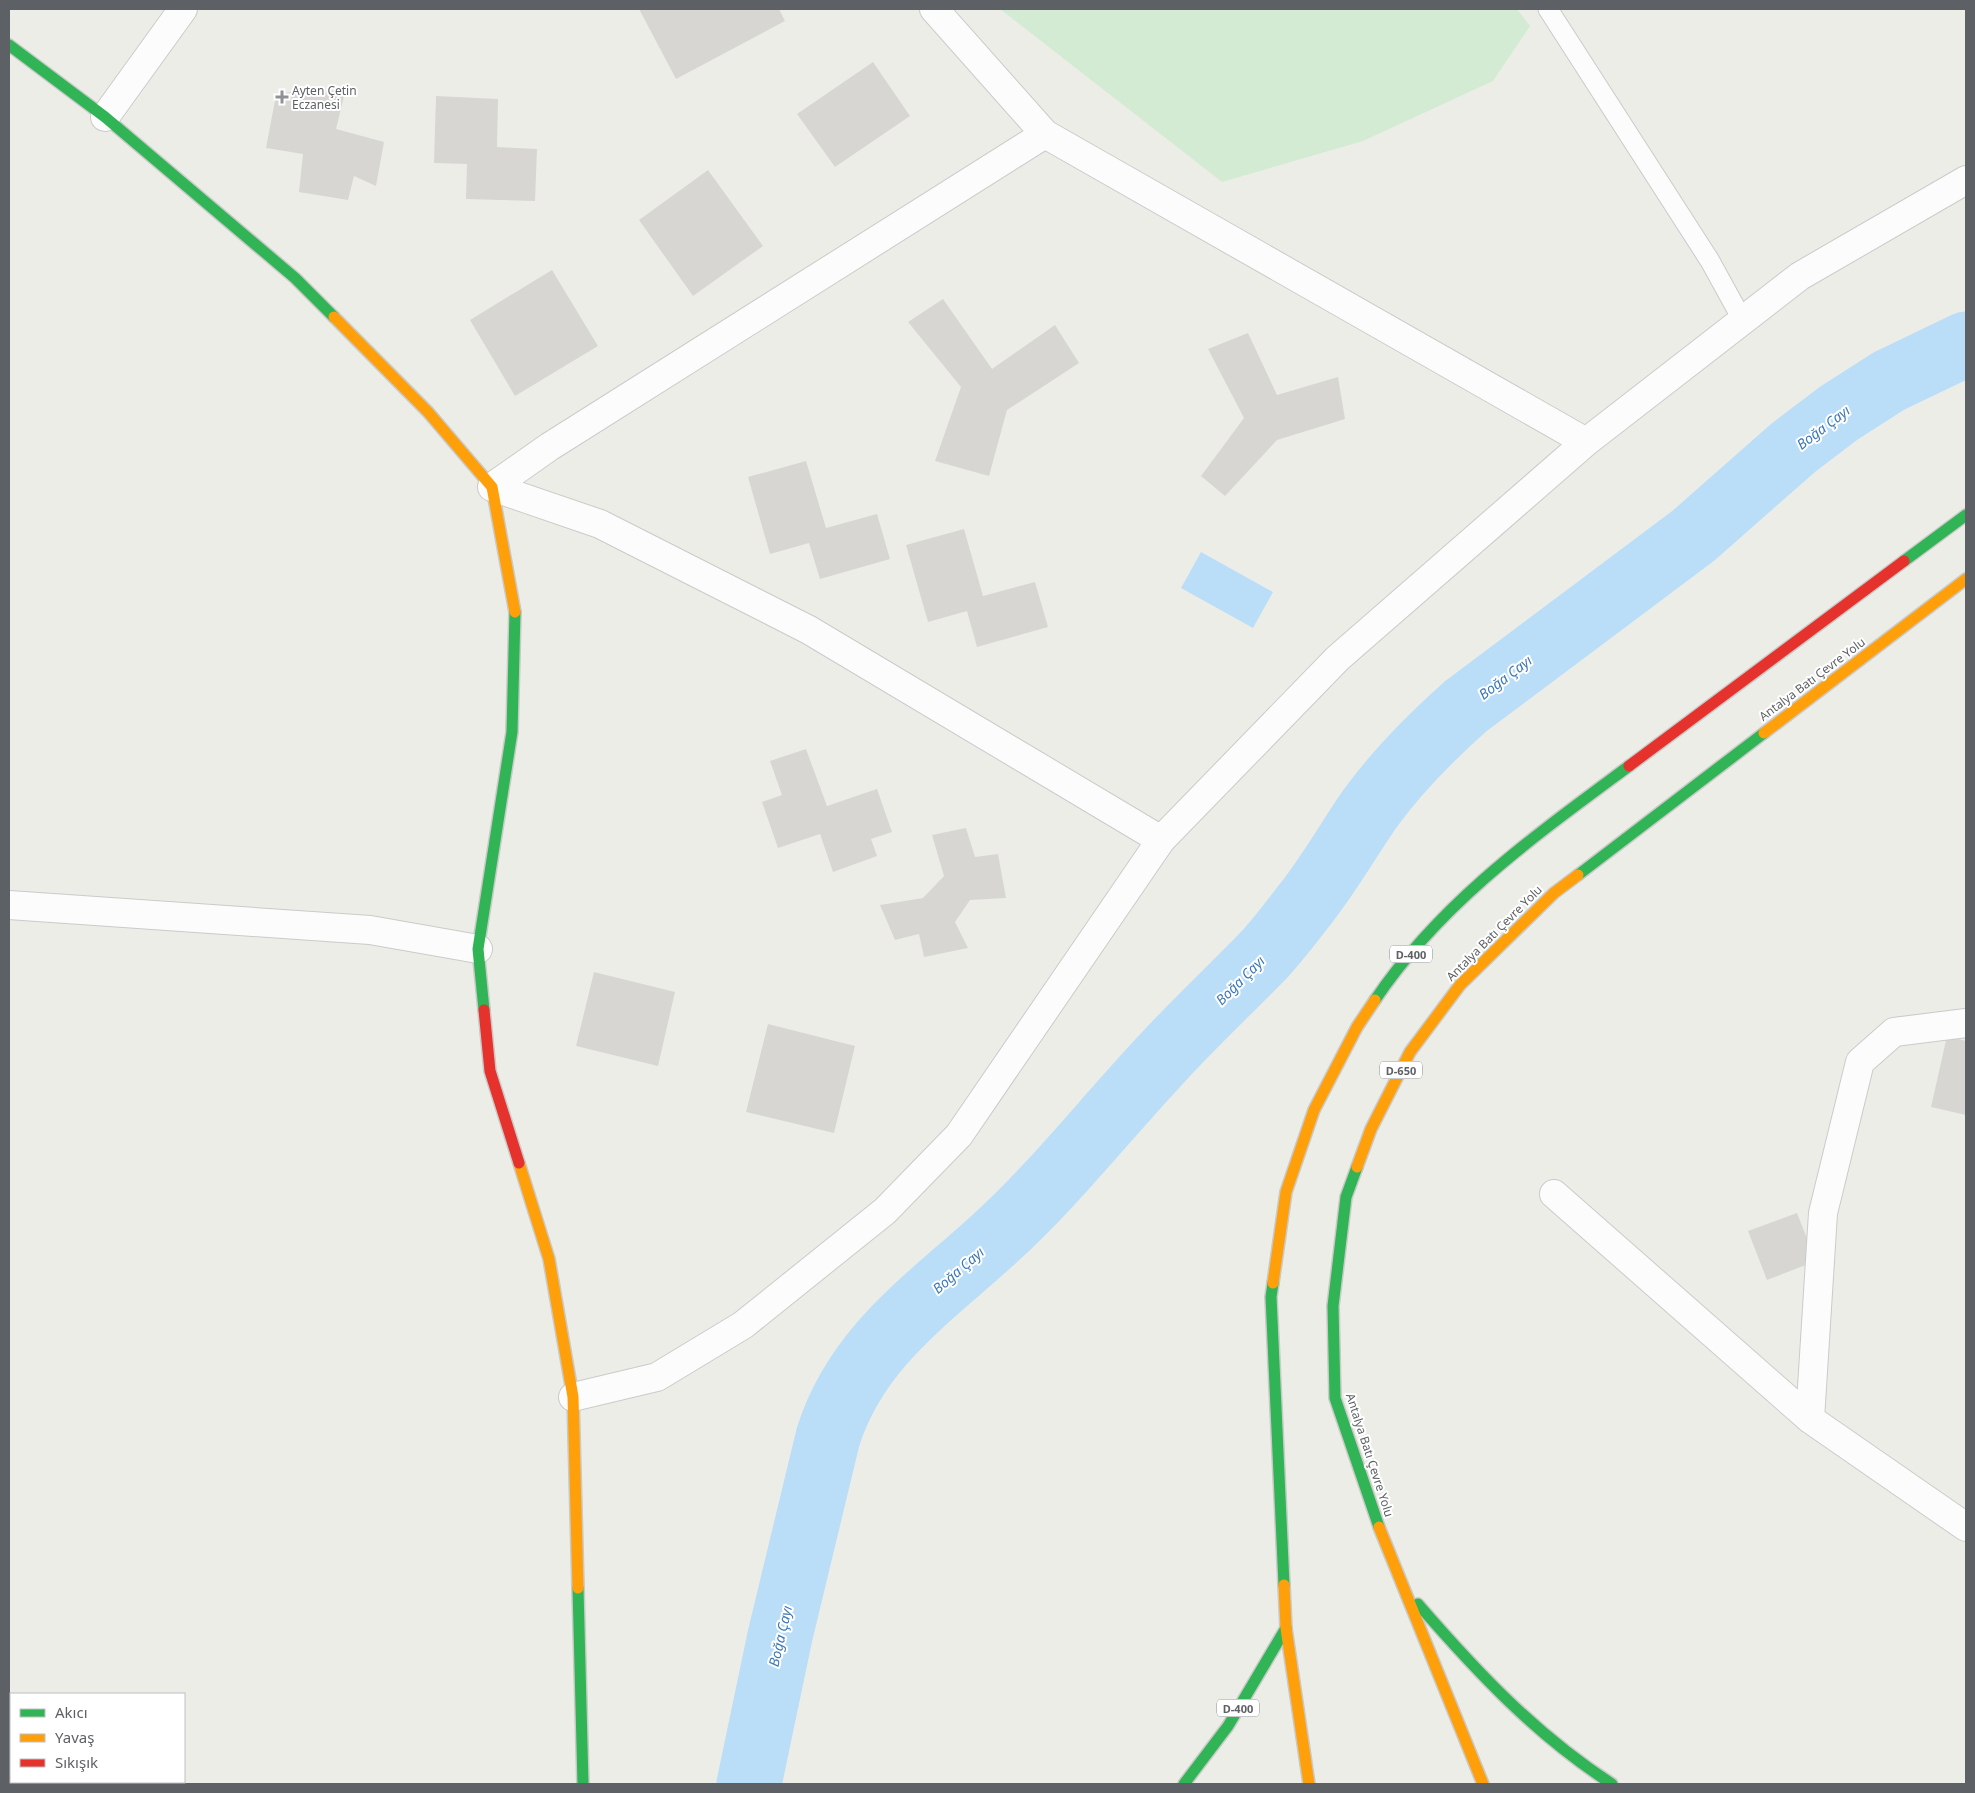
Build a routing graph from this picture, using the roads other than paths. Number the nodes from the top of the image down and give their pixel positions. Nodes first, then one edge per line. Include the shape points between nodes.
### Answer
1 (184, 9) edge
2 (934, 9) edge
3 (1548, 9) edge
4 (9, 45) edge
5 (105, 117) junction
6 (1045, 134) junction
7 (1966, 180) edge
8 (1743, 321) junction
9 (1586, 442) junction
10 (492, 487) junction
11 (1966, 515) edge
12 (1966, 579) edge
13 (1161, 840) junction
14 (9, 904) edge
15 (478, 949) junction
16 (1966, 1023) edge
17 (1554, 1194) dead end
18 (573, 1397) junction
19 (1810, 1419) junction
20 (1966, 1527) edge
21 (1404, 1588) junction
22 (1286, 1628) junction
23 (583, 1784) edge
24 (1184, 1784) edge
25 (1309, 1784) edge
26 (1483, 1784) edge
27 (1612, 1784) edge

1 - 5 street
2 - 6 street
3 - 8 lane via 1710,262
4 - 5 main road
5 - 10 main road via 295,278 428,412
6 - 9 street
6 - 10 street via 557,442
7 - 8 street via 1800,276
8 - 9 street
9 - 13 street via 1338,658
10 - 13 street via 600,524 809,630
10 - 15 main road via 515,614 512,732
11 - 22 main road, D-400 via 1528,841 1460,899 1392,975 1357,1027 1314,1110 1286,1192 1270,1297
12 - 21 main road, Antalya Batı Çevre Yolu / D-650 via 1554,893 1460,985 1410,1052 1371,1129 1346,1197 1333,1306 1335,1398 1368,1501
13 - 18 street via 959,1135 885,1212 744,1325 657,1377
14 - 15 street via 370,930
15 - 18 main road via 490,1071 549,1259
16 - 19 street via 1894,1032 1860,1062 1823,1213
17 - 19 street
18 - 23 main road
19 - 20 street
21 - 26 main road, Antalya Batı Çevre Yolu / D-650
21 - 27 main road via 1468,1661 1534,1727
22 - 24 main road, D-400 via 1228,1726
22 - 25 main road

